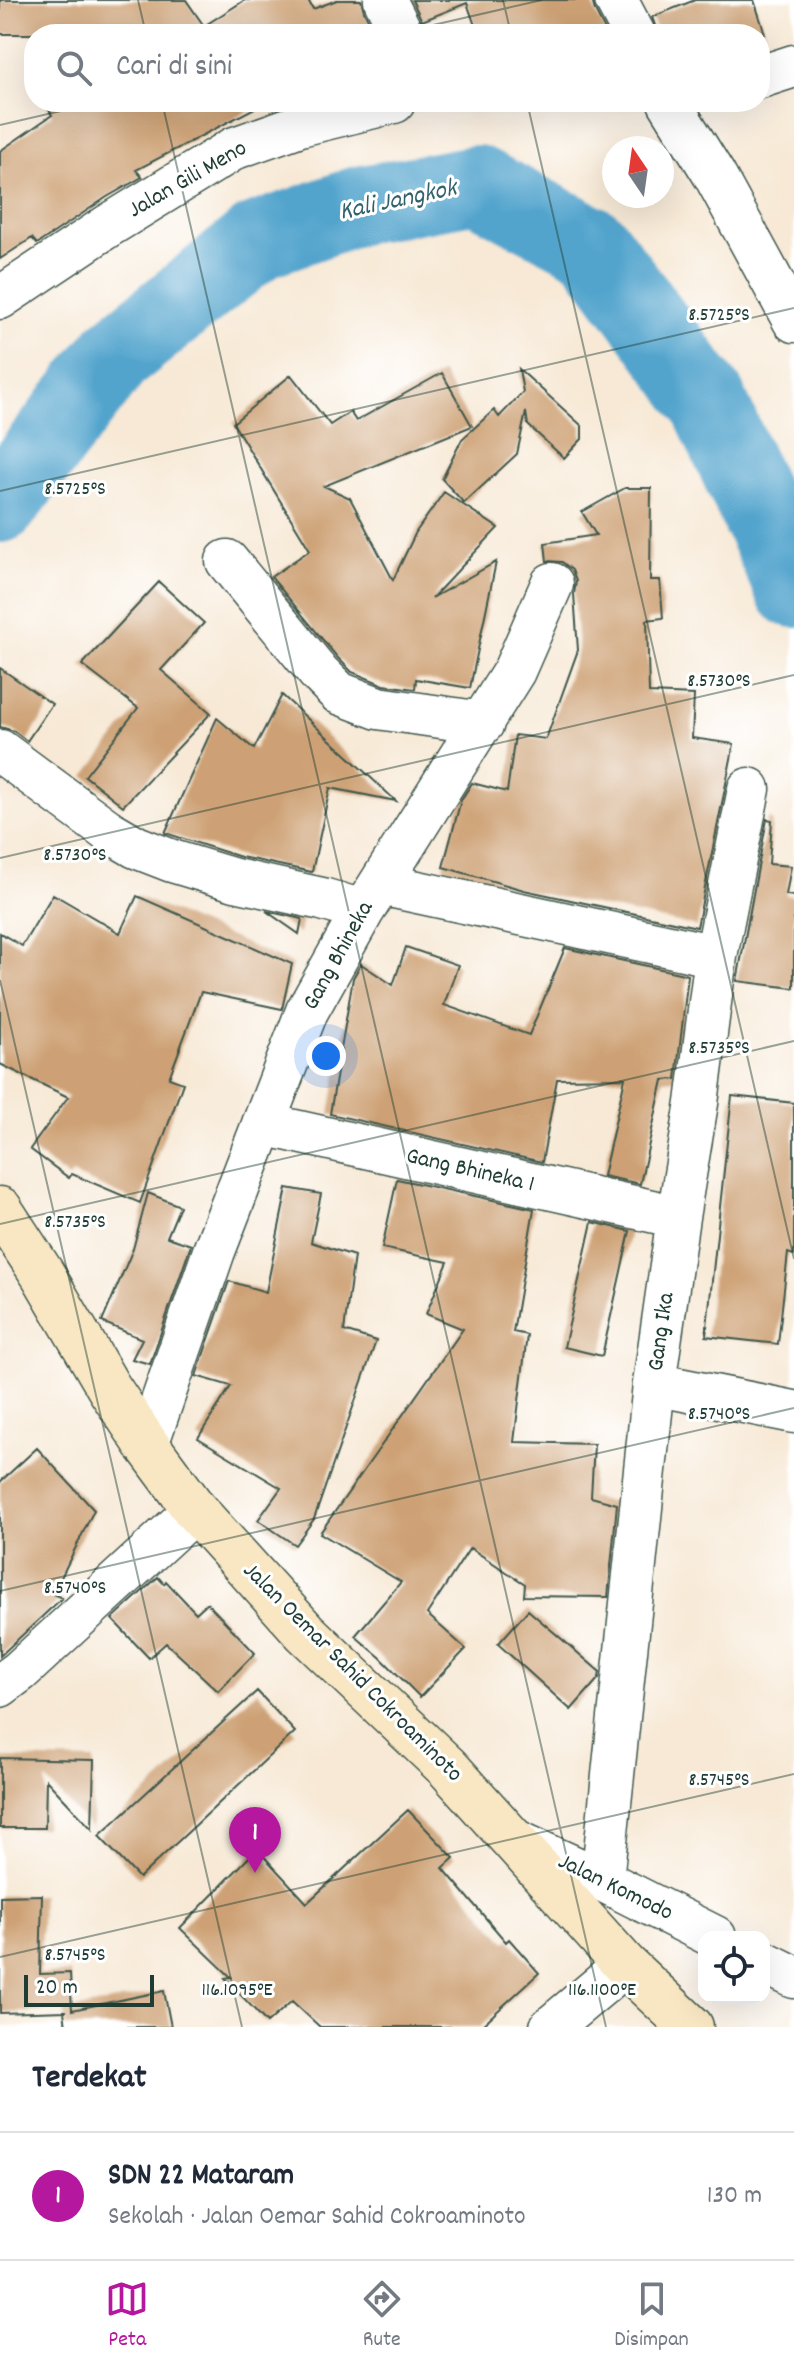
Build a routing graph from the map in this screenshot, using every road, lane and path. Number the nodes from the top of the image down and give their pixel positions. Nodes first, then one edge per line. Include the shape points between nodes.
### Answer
1 (385, 0) edge
2 (616, 0) edge
3 (397, 24) edge
4 (629, 24) edge
5 (794, 66) edge
6 (770, 74) edge
7 (353, 112) edge
8 (675, 112) edge
9 (0, 298) edge
10 (794, 321) edge
11 (227, 561) dead end
12 (552, 584) dead end
13 (483, 723) junction
14 (0, 751) edge
15 (749, 789) dead end
16 (371, 898) junction
17 (716, 956) junction
18 (263, 1124) junction
19 (0, 1209) edge
20 (678, 1217) junction
21 (654, 1384) junction
22 (794, 1412) edge
23 (147, 1445) junction
24 (195, 1510) junction
25 (0, 1686) edge
26 (514, 1840) junction
27 (602, 1880) junction
28 (703, 1931) edge
29 (625, 1965) junction
30 (770, 1965) edge
31 (794, 1977) edge
32 (551, 2027) edge
33 (691, 2027) edge

1 - 3 street
2 - 4 street
5 - 6 street
7 - 9 street, Jalan Gili Meno via 235,148
8 - 10 street
11 - 13 street via 339,693 378,708
12 - 13 street, Gang Bhineka via 514,671
13 - 16 street, Gang Bhineka
14 - 16 street via 136,847 235,880 322,899
15 - 17 street, Gang Ika
16 - 17 street
16 - 18 street, Gang Bhineka via 307,1011
17 - 20 street, Gang Ika
18 - 20 street, Gang Bhineka 1
18 - 23 street, Gang Bhineka
19 - 23 street, Jalan Oemar Sahid Cokroaminoto
20 - 21 street, Gang Ika
21 - 22 street
21 - 27 street, Gang Ika
23 - 24 street, Jalan Oemar Sahid Cokroaminoto
24 - 25 street
24 - 26 street, Jalan Oemar Sahid Cokroaminoto via 305,1632 448,1768
26 - 27 street, Jalan Komodo
26 - 29 street, Jalan Oemar Sahid Cokroaminoto
27 - 28 street, Jalan Komodo
29 - 32 street
29 - 33 street, Jalan Oemar Sahid Cokroaminoto
30 - 31 street

